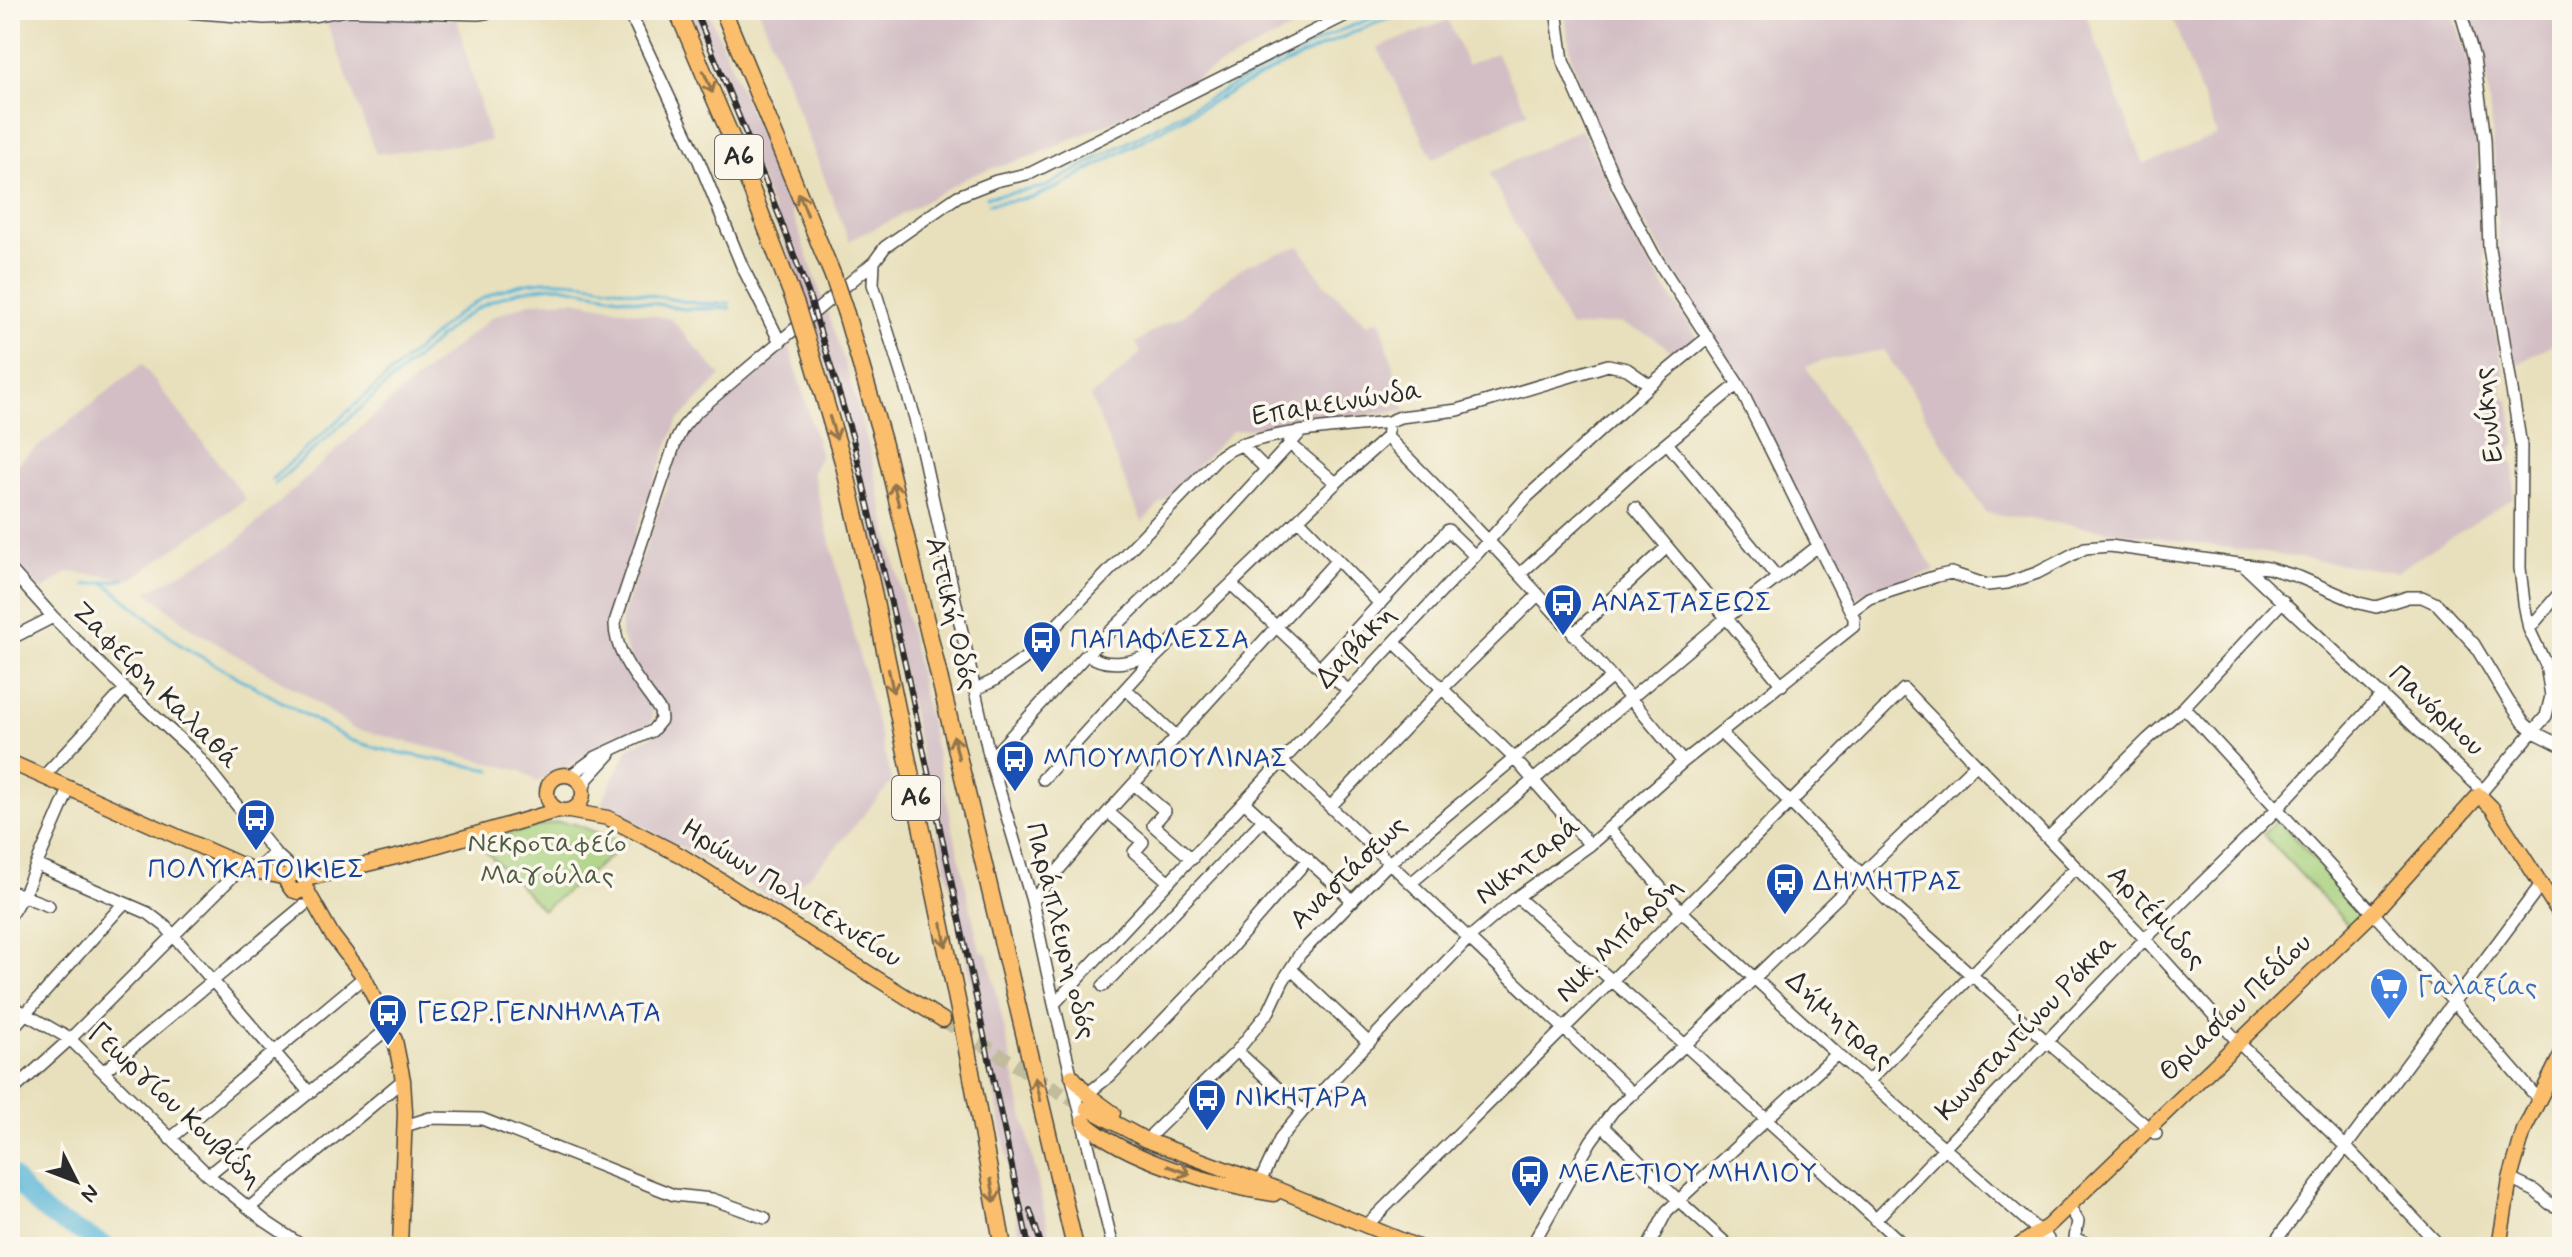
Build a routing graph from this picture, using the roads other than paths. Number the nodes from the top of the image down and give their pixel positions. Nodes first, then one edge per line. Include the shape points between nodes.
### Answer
1 (160, 10) edge
2 (504, 10) edge
3 (624, 10) edge
4 (677, 10) edge
5 (723, 10) edge
6 (1356, 10) edge
7 (1556, 10) edge
8 (2460, 10) edge
9 (876, 259) junction
10 (1707, 338) junction
11 (780, 342) junction
12 (1738, 384) junction
13 (1650, 385) junction
14 (1388, 422) junction
15 (1299, 433) junction
16 (1387, 437) junction
17 (1289, 443) junction
18 (1667, 443) junction
19 (1241, 444) junction
20 (1265, 468) junction
21 (1336, 483) junction
22 (1635, 508) dead end
23 (1299, 520) junction
24 (1489, 541) junction
25 (1818, 546) junction
26 (1667, 547) junction
27 (1475, 556) junction
28 (1337, 560) junction
29 (2241, 564) junction
30 (1520, 574) junction
31 (12, 576) edge
32 (1777, 577) junction
33 (1231, 584) junction
34 (2562, 590) edge
35 (1538, 595) junction
36 (2283, 601) junction
37 (1380, 604) junction
38 (1851, 611) junction
39 (53, 617) junction
40 (1725, 619) junction
41 (1275, 625) junction
42 (2529, 629) junction
43 (1573, 634) junction
44 (10, 639) edge
45 (1394, 642) junction
46 (1165, 650) junction
47 (1087, 654) junction
48 (1320, 668) junction
49 (1612, 677) junction
50 (2562, 679) edge
51 (1782, 685) junction
52 (125, 689) junction
53 (1442, 689) junction
54 (1904, 689) joint
55 (974, 690) junction
56 (1127, 690) junction
57 (1348, 690) junction
58 (2382, 695) junction
59 (2551, 696) junction
60 (1631, 698) junction
61 (2184, 707) junction
62 (2534, 732) junction
63 (1721, 733) junction
64 (1176, 736) junction
65 (2562, 746) edge
66 (616, 748) junction
67 (1513, 757) junction
68 (990, 759) junction
69 (10, 762) edge
70 (1283, 762) junction
71 (1683, 762) junction
72 (1976, 764) junction
73 (570, 776) junction
74 (43, 777) junction
75 (1043, 779) dead end
76 (1535, 781) junction
77 (1134, 784) junction
78 (70, 787) junction
79 (583, 792) junction
80 (2482, 795) junction
81 (547, 796) junction
82 (1245, 803) junction
83 (1789, 804) junction
84 (1330, 807) junction
85 (2276, 810) junction
86 (564, 811) junction
87 (1108, 812) junction
88 (608, 818) junction
89 (1264, 819) junction
90 (513, 824) junction
91 (1609, 828) junction
92 (2048, 838) junction
93 (1590, 845) junction
94 (275, 853) junction
95 (1192, 859) junction
96 (1308, 859) junction
97 (1389, 863) junction
98 (37, 865) junction
99 (2076, 867) junction
100 (249, 868) junction
101 (1861, 875) junction
102 (1169, 882) junction
103 (297, 883) junction
104 (1411, 883) junction
105 (2542, 883) junction
106 (16, 894) edge
107 (1517, 897) junction
108 (1032, 901) junction
109 (1353, 901) junction
110 (124, 903) junction
111 (49, 906) dead end
112 (303, 906) junction
113 (1681, 911) junction
114 (2377, 915) junction
115 (10, 916) edge
116 (2562, 917) edge
117 (174, 935) junction
118 (332, 935) junction
119 (1469, 938) junction
120 (2145, 939) junction
121 (1291, 969) junction
122 (1971, 975) junction
123 (364, 977) junction
124 (1754, 977) junction
125 (213, 979) junction
126 (1611, 981) junction
127 (1103, 986) dead end
128 (2455, 1002) junction
129 (1054, 1004) junction
130 (10, 1005) edge
131 (26, 1014) junction
132 (943, 1020) tunnel mouth
133 (390, 1027) junction
134 (1564, 1029) junction
135 (10, 1031) edge
136 (70, 1039) junction
137 (2046, 1041) junction
138 (1369, 1043) junction
139 (1685, 1045) junction
140 (2242, 1045) junction
141 (273, 1050) junction
142 (1237, 1051) junction
143 (2562, 1053) edge
144 (1837, 1054) junction
145 (104, 1071) junction
146 (1072, 1076) junction
147 (403, 1080) junction
148 (1870, 1080) junction
149 (309, 1092) junction
150 (10, 1093) edge
151 (1633, 1094) junction
152 (2539, 1100) junction
153 (1085, 1108) junction
154 (1303, 1111) junction
155 (1768, 1120) junction
156 (405, 1126) junction
157 (1603, 1126) junction
158 (2153, 1131) junction
159 (1152, 1134) junction
160 (170, 1139) junction
161 (1108, 1139) junction
162 (1088, 1147) junction
163 (2346, 1147) junction
164 (1944, 1150) junction
165 (208, 1175) junction
166 (2510, 1179) junction
167 (1260, 1182) junction
168 (1295, 1197) junction
169 (1678, 1200) junction
170 (249, 1208) junction
171 (2072, 1209) junction
172 (2562, 1209) edge
173 (765, 1218) dead end
174 (1875, 1220) junction
175 (1367, 1225) junction
176 (2042, 1239) edge
177 (304, 1247) edge
178 (400, 1247) edge
179 (1003, 1247) edge
180 (1075, 1247) edge
181 (1113, 1247) edge
182 (1418, 1247) edge
183 (1531, 1247) edge
184 (1648, 1247) edge
185 (1730, 1247) edge
186 (1906, 1247) edge
187 (2017, 1247) edge
188 (2096, 1247) edge
189 (2271, 1247) edge
190 (2441, 1247) edge
191 (2499, 1247) edge

1 - 2 street via 264,18 345,10
3 - 11 street via 635,24
4 -> 179 highway, Α6, bridge via 796,305 844,465 965,1039
180 -> 5 highway, Αττική Οδός / Α6, bridge via 884,445 833,276
6 - 9 street via 1031,173 958,196 885,247
7 - 10 street via 1567,72 1618,187
8 - 42 street, Ευνίκης via 2476,72 2485,139 2489,248 2520,434 2520,568
9 - 11 street
9 - 55 street, Παράπλευρη οδός via 873,284 915,418
10 - 12 street
10 - 13 street, Δαβάκη
11 - 66 street via 695,413 675,443 615,622 628,665 661,720 652,731
12 - 18 street
12 - 25 street
13 - 14 street, Επαμεινώνδα via 1627,369 1608,365 1467,408
13 - 24 street, Δαβάκη via 1527,497
14 - 15 street, Επαμεινώνδα
14 - 16 street
15 - 17 street
15 - 19 street, Επαμεινώνδα
16 - 21 street
16 - 24 street
17 - 20 street
17 - 21 street
18 - 30 street
18 - 32 street
19 - 20 street
19 - 55 street, Επαμεινώνδα via 1220,456 1024,659
20 - 47 street via 1178,566
21 - 23 street
22 - 26 street
23 - 28 street
23 - 33 street
24 - 27 street, Δαβάκη
24 - 30 street
25 - 32 street
25 - 38 street
26 - 40 street
26 - 43 street
27 - 37 street via 1448,530
27 - 45 street, Δαβάκη
28 - 37 street
28 - 41 street
29 - 36 street, Πανόρμου
29 - 38 street via 2110,546 2085,548 2007,583 1987,585 1951,573 1869,598
29 - 62 street via 2299,577 2376,607 2408,597 2437,604 2474,644
30 - 35 street
31 - 39 street, Ζαφείρη Καλαθά
32 - 40 street
33 - 41 street
33 - 46 street
34 - 42 street
35 - 43 street
35 - 53 street
36 - 58 street, Πανόρμου
36 - 61 street
37 - 48 street
38 - 51 street, Νικηταρά via 1854,626 1847,634
39 - 44 street
39 - 52 street, Ζαφείρη Καλαθά
40 - 51 street
40 - 60 street
41 - 48 street
41 - 64 street
42 - 59 street, Ευνίκης via 2546,665
43 - 49 street
45 - 53 street
45 - 57 street, Δαβάκη
46 - 47 street via 1115,664
46 - 56 street
47 - 68 street
48 - 57 street
49 - 60 street
49 - 67 street, Αναστάσεως
50 - 59 street
51 - 63 street, Νικηταρά
52 - 74 street
52 - 94 street, Ζαφείρη Καλαθά via 196,754
53 - 67 street
53 - 84 street
54 - 72 street, Αρτέμιδος
54 - 83 street, Νικ. Μπάρδη
55 - 68 street, Παράπλευρη οδός
56 - 64 street
56 - 75 street
57 - 70 street, Δαβάκη
58 - 80 street, Πανόρμου
58 - 85 street, Κωνσταντίνου Ρόκκα
59 - 62 street via 2546,716
60 - 71 street
60 - 76 street
61 - 85 street
61 - 92 street
62 - 65 street
62 - 80 street
63 - 71 street, Νικηταρά
63 - 83 street
64 - 77 street
66 - 73 street
66 - 79 street via 587,779
67 - 76 street
67 - 97 street, Αναστάσεως
68 - 108 street, Παράπλευρη οδός
69 - 74 main road
70 - 82 street, Δαβάκη
70 - 84 street
71 - 91 street, Νικηταρά
72 - 92 street, Αρτέμιδος
72 - 101 street
73 - 79 main road
73 - 81 main road via 555,778
74 - 78 main road
76 - 93 street
76 - 104 street
77 - 87 street
77 - 95 street via 1165,811 1153,825
78 - 98 street
78 - 100 main road
79 - 86 main road via 580,803
79 - 88 main road, Ηρώων Πολυτεχνείου
80 - 105 main road, Πανόρμου
80 - 114 main road, Θριασίου Πεδίου
81 - 86 main road via 551,805
81 - 90 main road, Ηρώων Πολυτεχνείου via 534,815
82 - 89 street
82 - 95 street, Δαβάκη
83 - 101 street
83 - 113 street, Νικ. Μπάρδη
84 - 97 street
85 - 114 street
85 - 120 street, Κωνσταντίνου Ρόκκα
86 - 88 main road, Ηρώων Πολυτεχνείου
86 - 90 main road, Ηρώων Πολυτεχνείου
87 - 102 street via 1143,842 1134,852
87 - 108 street
88 - 132 main road, Ηρώων Πολυτεχνείου via 680,855
89 - 96 street
89 - 127 street
90 - 103 main road, Ηρώων Πολυτεχνείου
91 - 93 street, Νικηταρά
91 - 113 street, Δήμητρας
92 - 99 street, Αρτέμιδος
93 - 107 street, Νικηταρά
94 - 100 street
94 - 103 street, Ζαφείρη Καλαθά
95 - 102 street, Δαβάκη
96 - 109 street
96 - 153 street
97 - 104 street
97 - 109 street, Αναστάσεως
98 - 106 street
98 - 110 street
99 - 120 street, Αρτέμιδος
99 - 122 street
100 - 103 main road
100 - 117 street
101 - 122 street
101 - 124 street
102 - 129 street, Δαβάκη
103 - 112 main road
103 - 118 main road
104 - 119 street
105 - 116 main road, Πανόρμου
105 - 128 street
106 - 111 street
106 - 115 street
107 - 119 street, Νικηταρά
107 - 126 street
108 - 129 street, Παράπλευρη οδός
109 - 121 street, Αναστάσεως
110 - 117 street via 148,913
110 - 131 street
112 - 118 main road
112 - 125 street
113 - 124 street, Δήμητρας
113 - 126 street, Νικ. Μπάρδη
114 - 128 street
114 - 140 main road, Θριασίου Πεδίου
117 - 125 street
117 - 136 street
118 - 123 main road
119 - 134 street
119 - 138 street, Νικηταρά
120 - 137 street, Κωνσταντίνου Ρόκκα
120 - 140 street, Αρτέμιδος
121 - 138 street
121 - 142 street, Αναστάσεως via 1269,1011
122 - 137 street
122 - 148 street
123 - 133 main road
123 - 141 street
124 - 139 street
124 - 144 street, Δήμητρας
125 - 141 street
125 - 145 street
126 - 134 street, Νικ. Μπάρδη
126 - 139 street
128 - 152 street
128 - 163 street
129 - 146 street, Παράπλευρη οδός
130 - 131 street, Γεωργίου Κουβίδη
131 - 135 street
131 - 136 street, Γεωργίου Κουβίδη
133 - 147 main road
133 - 149 street
134 - 151 street
134 - 175 street, Νικ. Μπάρδη
136 - 145 street, Γεωργίου Κουβίδη
136 - 150 street
137 - 158 street
137 - 164 street, Κωνσταντίνου Ρόκκα
138 - 154 street, Νικηταρά
139 - 151 street
139 - 155 street
140 - 158 main road, Θριασίου Πεδίου
140 - 163 street, Αρτέμιδος
141 - 149 street
141 - 160 street
142 - 154 street
142 - 159 street, Αναστάσεως
143 - 152 main road
144 - 148 street, Δήμητρας
144 - 155 street
145 - 160 street, Γεωργίου Κουβίδη
146 - 153 main road
146 - 153 street, Παράπλευρη οδός
147 - 156 main road
147 - 170 street
148 - 164 street, Δήμητρας
149 - 165 street
151 - 157 street
152 - 166 main road
153 - 159 main road via 1116,1115
153 - 161 main road
153 - 162 street, Παράπλευρη οδός
153 - 167 main road via 1146,1140
154 - 167 street, Νικηταρά via 1281,1137
155 - 169 street
155 - 174 street
156 - 173 street via 430,1118 482,1119 674,1195 712,1199
156 - 178 main road
157 - 169 street
157 - 183 street
158 - 171 main road, Θριασίου Πεδίου
159 - 167 main road via 1242,1165
160 - 165 street, Γεωργίου Κουβίδη
161 - 162 main road via 1093,1140
161 -> 168 main road via 1213,1183
162 - 181 street, Παράπλευρη οδός
163 - 189 street
163 - 190 street, Αρτέμιδος
164 - 174 street, Κωνσταντίνου Ρόκκα
164 - 176 street, Δήμητρας
165 - 170 street, Γεωργίου Κουβίδη
166 - 172 street
166 - 191 main road
167 - 168 main road
168 - 175 main road
169 - 184 street
169 - 185 street
170 - 177 street, Γεωργίου Κουβίδη
171 - 176 main road, Θριασίου Πεδίου
171 - 188 street via 2078,1221 2075,1238
174 - 186 street
175 - 182 main road
176 - 187 main road, Θριασίου Πεδίου

